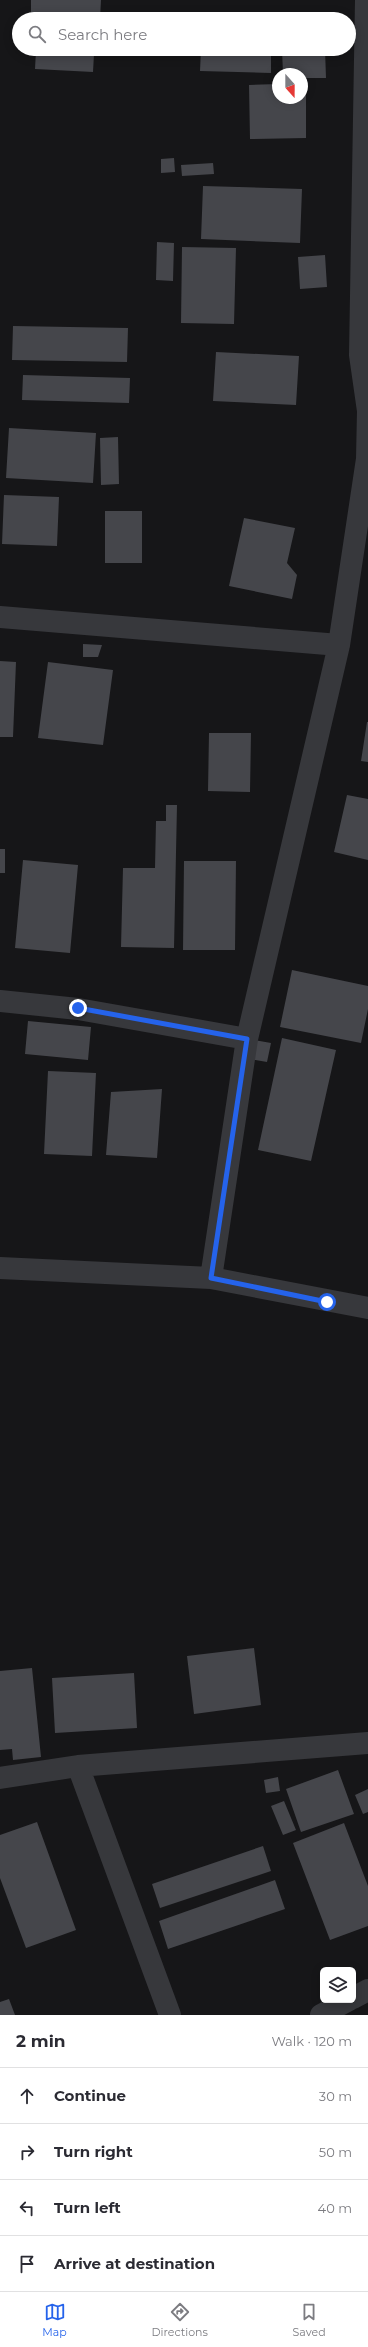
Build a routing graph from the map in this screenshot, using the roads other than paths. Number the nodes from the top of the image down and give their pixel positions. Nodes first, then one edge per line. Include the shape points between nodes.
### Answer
1 (366, 0) edge
2 (368, 459) edge
3 (0, 617) edge
4 (339, 645) junction
5 (0, 1001) edge
6 (247, 1039) junction
7 (0, 1268) edge
8 (211, 1278) junction
9 (368, 1308) edge
10 (368, 1743) edge
11 (78, 1766) junction
12 (0, 1778) edge
13 (368, 1990) edge
14 (356, 1996) edge
15 (343, 2003) edge
16 (170, 2015) edge
17 (321, 2015) edge

1 - 2 street via 360,355 368,410
2 - 4 street
3 - 4 street
4 - 6 street
5 - 6 street via 78,1008
6 - 8 street
7 - 8 street
8 - 9 street
10 - 11 street
11 - 12 street
11 - 16 street
13 - 14 street
15 - 17 street

